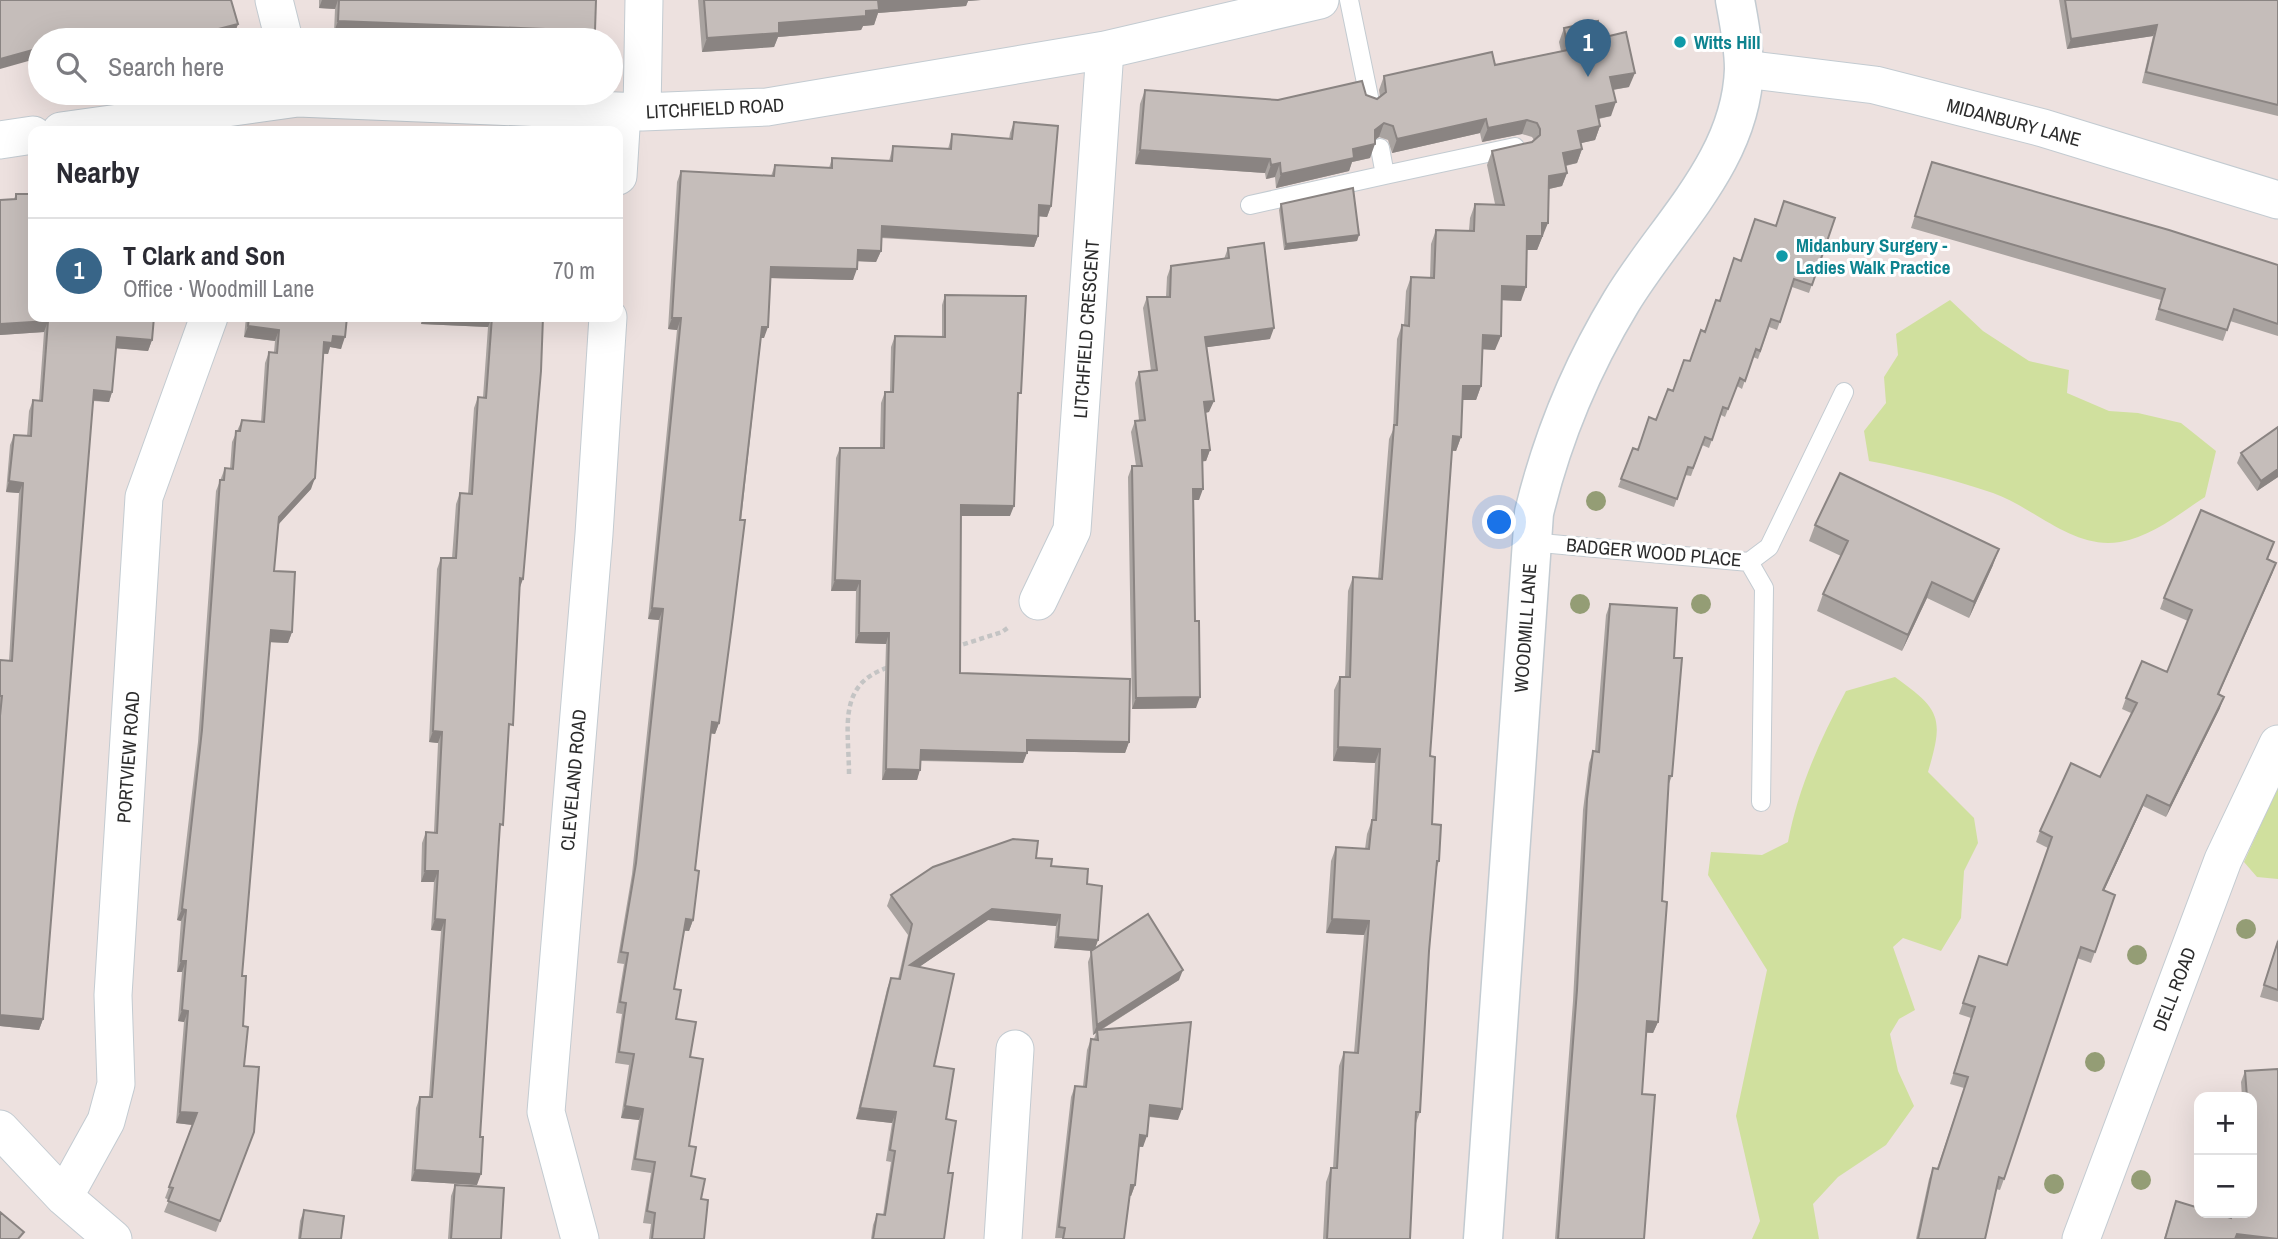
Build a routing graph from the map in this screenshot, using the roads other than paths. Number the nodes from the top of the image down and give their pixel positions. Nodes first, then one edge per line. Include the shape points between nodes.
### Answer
1 (274, 0) edge
2 (644, 0) edge
3 (1320, 0) edge
4 (1349, 0) edge
5 (1735, 0) edge
6 (281, 28) edge
7 (1105, 50) junction
8 (1744, 69) junction
9 (1370, 102) edge
10 (278, 105) edge
11 (494, 105) edge
12 (632, 112) junction
13 (251, 119) edge
14 (140, 126) edge
15 (28, 136) edge
16 (0, 140) edge
17 (1524, 145) edge
18 (1380, 148) edge
19 (623, 153) edge
20 (1385, 175) junction
21 (2278, 200) edge
22 (1250, 205) dead end
23 (207, 322) edge
24 (608, 322) edge
25 (1844, 392) dead end
26 (1530, 542) junction
27 (1749, 562) junction
28 (1038, 601) road end
29 (2278, 744) edge
30 (1761, 802) dead end
31 (1016, 1049) dead end
32 (0, 1129) edge
33 (64, 1197) junction
34 (113, 1239) edge
35 (580, 1239) edge
36 (1003, 1239) edge
37 (1483, 1239) edge
38 (2081, 1239) edge

1 - 6 street
2 - 12 street
3 - 7 street, LITCHFIELD ROAD
4 - 9 lane
5 - 8 street
7 - 12 street, LITCHFIELD ROAD via 785,105
7 - 28 street, LITCHFIELD CRESCENT via 1072,530
8 - 21 street, MIDANBURY LANE via 1875,85 2043,128
8 - 26 street, WOODMILL LANE via 1731,133 1716,164 1623,298 1582,372 1543,479
10 - 13 street, LITCHFIELD ROAD
11 - 12 street, LITCHFIELD ROAD
12 - 19 street
13 - 14 street, LITCHFIELD ROAD
15 - 16 street
17 - 20 lane
18 - 20 lane
20 - 22 lane
23 - 33 street, PORTVIEW ROAD via 144,497 113,995 116,1084 106,1121
24 - 35 street, CLEVELAND ROAD via 546,1112
25 - 27 lane, BADGER WOOD PLACE via 1769,547
26 - 27 lane, BADGER WOOD PLACE
26 - 37 street, WOODMILL LANE
27 - 30 lane via 1764,588
29 - 38 street, DELL ROAD via 2223,860
31 - 36 street
32 - 33 street
33 - 34 street

